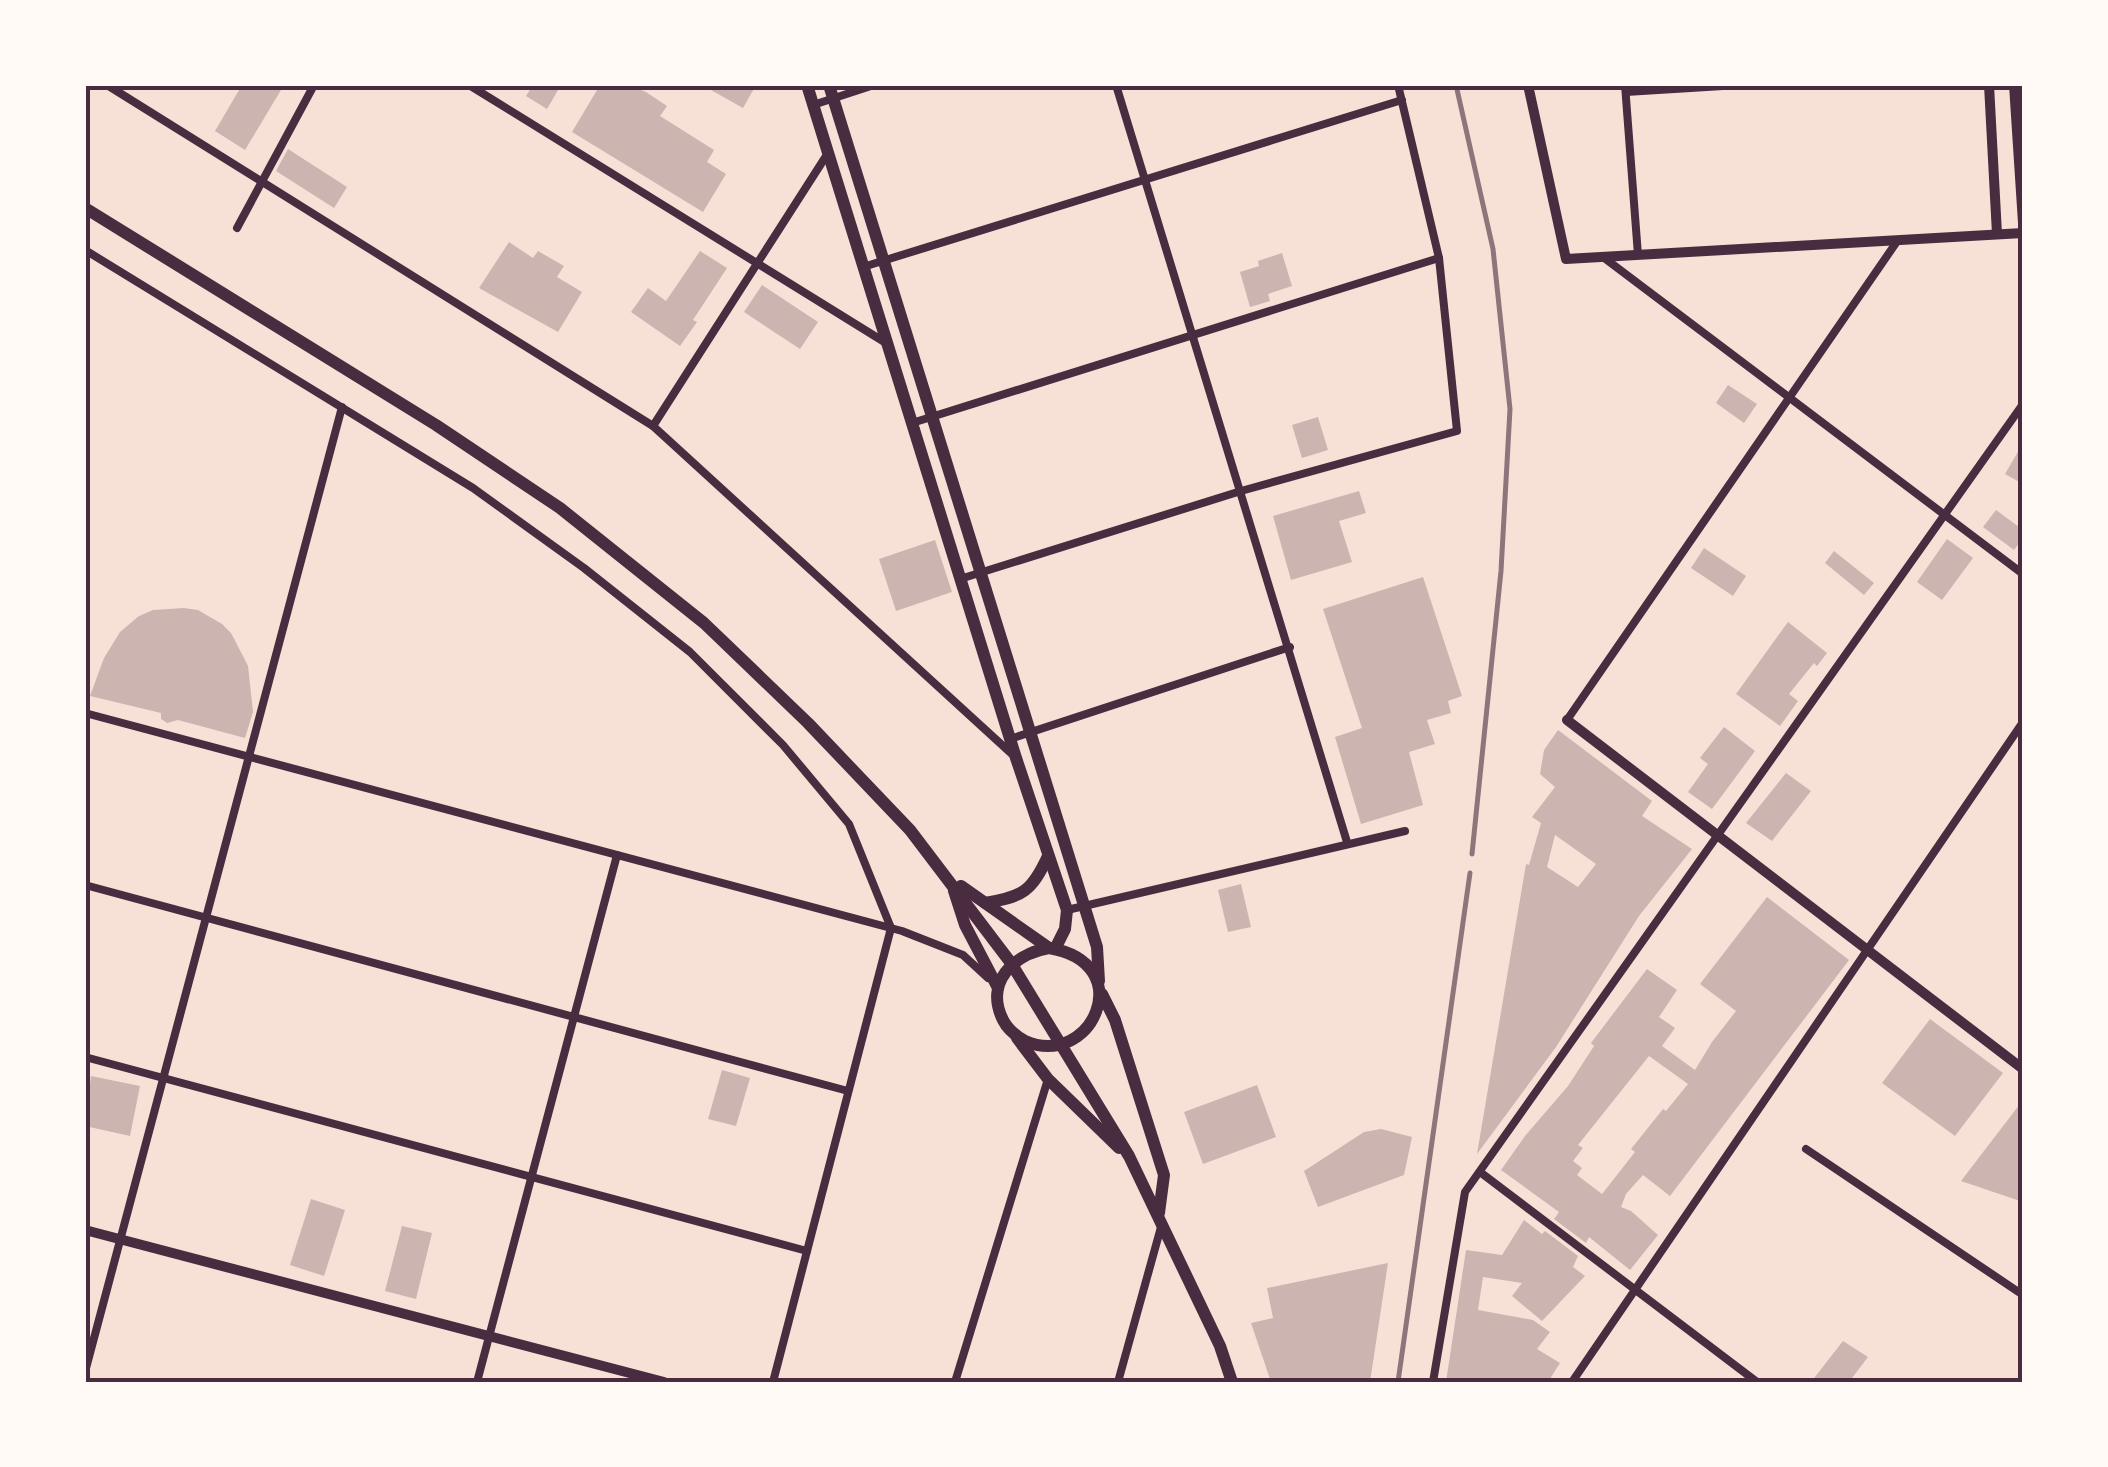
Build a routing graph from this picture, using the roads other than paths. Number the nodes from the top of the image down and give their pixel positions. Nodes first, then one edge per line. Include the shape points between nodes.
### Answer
1 (107, 85) edge
2 (314, 85) edge
3 (469, 85) edge
4 (807, 85) edge
5 (874, 85) edge
6 (1116, 85) edge
7 (1398, 85) edge
8 (1528, 85) edge
9 (1739, 85) edge
10 (1989, 85) edge
11 (2014, 85) edge
12 (1626, 88) edge
13 (831, 92) edge
14 (1402, 100) junction
15 (813, 105) junction
16 (828, 153) junction
17 (1145, 179) junction
18 (261, 182) junction
19 (85, 208) edge
20 (2023, 224) edge
21 (237, 228) dead end
22 (2023, 232) edge
23 (1997, 234) junction
24 (1898, 240) junction
25 (85, 250) edge
26 (1638, 255) junction
27 (1604, 256) junction
28 (1439, 258) junction
29 (883, 259) junction
30 (757, 263) junction
31 (863, 267) junction
32 (1193, 334) junction
33 (888, 344) junction
34 (1790, 398) junction
35 (2023, 404) edge
36 (342, 407) junction
37 (932, 416) junction
38 (912, 424) junction
39 (653, 426) junction
40 (1240, 491) junction
41 (1944, 514) junction
42 (980, 572) junction
43 (2023, 574) edge
44 (960, 579) junction
45 (1290, 647) junction
46 (85, 713) edge
47 (1567, 720) joint
48 (2023, 722) edge
49 (1030, 732) junction
50 (1010, 739) junction
51 (249, 756) junction
52 (1016, 758) junction
53 (1405, 831) dead end
54 (1718, 835) junction
55 (1347, 842) junction
56 (617, 855) junction
57 (1048, 856) junction
58 (950, 879) junction
59 (85, 886) edge
60 (985, 903) junction
61 (1083, 905) junction
62 (1067, 910) junction
63 (206, 918) junction
64 (891, 928) junction
65 (1052, 949) junction
66 (1868, 950) junction
67 (1012, 963) junction
68 (1100, 987) junction
69 (998, 988) junction
70 (574, 1017) junction
71 (1016, 1036) junction
72 (1063, 1044) junction
73 (85, 1057) edge
74 (2023, 1069) edge
75 (163, 1078) junction
76 (1048, 1079) junction
77 (848, 1091) junction
78 (1806, 1149) dead end
79 (1129, 1156) junction
80 (1480, 1172) junction
81 (532, 1177) junction
82 (1160, 1219) junction
83 (85, 1230) edge
84 (120, 1239) junction
85 (807, 1251) junction
86 (1635, 1289) junction
87 (2023, 1295) edge
88 (489, 1336) junction
89 (85, 1372) edge
90 (477, 1382) edge
91 (664, 1382) edge
92 (773, 1382) edge
93 (955, 1382) edge
94 (1118, 1382) edge
95 (1232, 1382) edge
96 (1433, 1382) edge
97 (1572, 1382) edge
98 (1757, 1382) edge

1 - 18 street
2 - 18 street
3 - 30 street
4 - 15 main road
5 - 13 street
6 - 17 street
7 - 14 street
8 - 27 street via 1566,259
9 - 12 street
10 - 23 street
11 - 20 street
12 - 26 street
13 - 15 street
13 - 29 main road
14 - 17 street
14 - 28 street
15 - 16 main road
16 - 30 street
16 - 31 main road
17 - 29 street
17 - 32 street
18 - 21 street
18 - 39 street
19 - 58 main road via 560,508 717,636 808,723
22 - 23 street
23 - 24 street
24 - 26 street
24 - 34 street
25 - 36 street
26 - 27 street
27 - 34 street
28 - 32 street
28 - 40 street via 1457,432
29 - 31 street
29 - 37 main road
30 - 33 street
30 - 39 street
31 - 33 main road
32 - 37 street
32 - 40 street
33 - 38 main road
34 - 41 street
34 - 47 street
35 - 41 street
36 - 51 street
36 - 64 street via 472,488 690,652 829,796 863,852
37 - 38 street
37 - 42 main road
38 - 44 main road
39 - 52 street
40 - 42 street
40 - 45 street
41 - 43 street
41 - 54 street
42 - 44 street
42 - 49 main road
44 - 50 main road
45 - 49 street
45 - 55 street
46 - 51 street
47 - 54 street
48 - 66 street
49 - 50 street
49 - 61 main road
50 - 52 main road
51 - 56 street
51 - 63 street
52 - 57 main road
53 - 55 street
54 - 66 street
54 - 80 street
55 - 61 street
56 - 64 street
56 - 70 street
57 - 60 main road via 1035,884
57 - 62 main road
58 - 60 main road
58 - 67 main road
58 - 69 main road
59 - 63 street
60 - 65 main road
61 - 62 street
61 - 68 main road
62 - 65 main road
63 - 70 street
63 - 75 street
64 - 69 street via 963,954
64 - 77 street
65 - 67 main road via 1028,952
65 - 68 main road via 1087,966
66 - 74 street
66 - 86 street
67 - 69 main road
67 - 72 main road
68 - 72 main road via 1096,1014
68 - 82 main road via 1164,1175
69 - 71 main road via 998,1006
70 - 77 street
70 - 81 street
71 - 72 main road via 1038,1046
71 - 76 main road
72 - 79 main road
73 - 75 street
75 - 81 street
75 - 84 street
76 - 79 main road
76 - 93 street
77 - 85 street
78 - 87 street
79 - 82 main road
80 - 86 street
80 - 96 street via 1465,1192
81 - 85 street
81 - 88 street
82 - 94 street
82 - 95 main road
83 - 84 street
84 - 88 street
84 - 89 street
85 - 92 street
86 - 97 street
86 - 98 street
88 - 90 street
88 - 91 street

